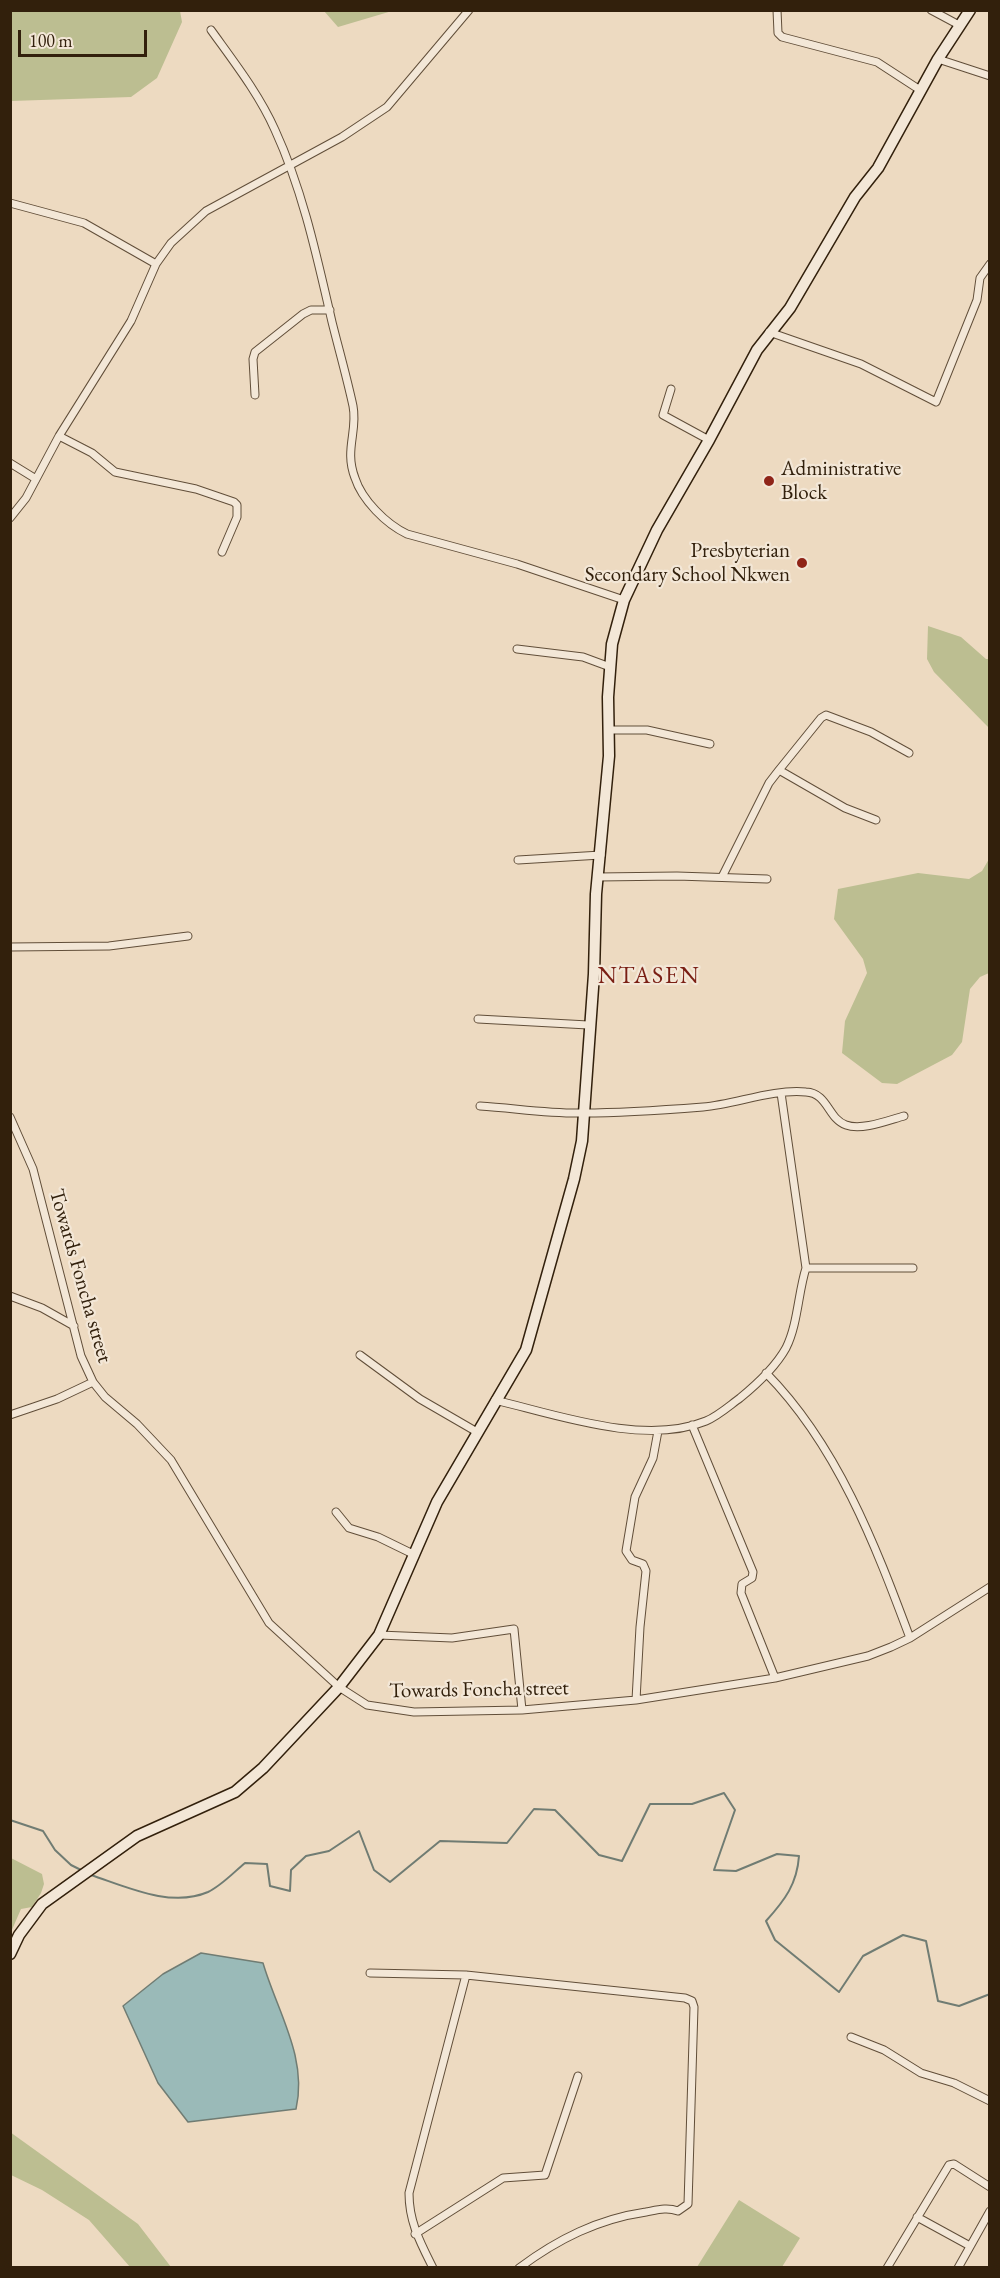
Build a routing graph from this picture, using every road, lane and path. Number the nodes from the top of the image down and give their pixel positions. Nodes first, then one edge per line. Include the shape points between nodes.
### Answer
1 (469, 10) edge
2 (777, 10) edge
3 (931, 10) edge
4 (970, 10) edge
5 (959, 25) junction
6 (211, 30) dead end
7 (939, 59) junction
8 (990, 76) edge
9 (920, 90) junction
10 (289, 166) junction
11 (10, 203) edge
12 (156, 264) junction
13 (990, 264) edge
14 (330, 310) junction
15 (769, 332) junction
16 (670, 389) dead end
17 (255, 395) dead end
18 (59, 436) junction
19 (709, 440) junction
20 (10, 463) edge
21 (36, 479) junction
22 (10, 518) edge
23 (222, 552) dead end
24 (624, 600) junction
25 (517, 649) dead end
26 (610, 667) junction
27 (609, 730) junction
28 (710, 744) dead end
29 (909, 753) dead end
30 (779, 770) junction
31 (876, 820) dead end
32 (601, 855) junction
33 (519, 860) dead end
34 (598, 877) junction
35 (722, 877) junction
36 (767, 879) dead end
37 (188, 936) dead end
38 (10, 947) edge
39 (478, 1019) dead end
40 (588, 1025) junction
41 (781, 1093) junction
42 (480, 1106) dead end
43 (583, 1113) junction
44 (904, 1116) dead end
45 (10, 1117) edge
46 (806, 1268) junction
47 (913, 1268) dead end
48 (10, 1296) edge
49 (74, 1326) junction
50 (360, 1355) dead end
51 (766, 1373) junction
52 (93, 1382) junction
53 (495, 1400) junction
54 (10, 1415) edge
55 (692, 1425) junction
56 (477, 1431) junction
57 (658, 1431) junction
58 (336, 1512) dead end
59 (415, 1555) junction
60 (990, 1587) edge
61 (379, 1635) junction
62 (910, 1638) junction
63 (776, 1678) junction
64 (339, 1686) junction
65 (636, 1700) junction
66 (522, 1710) junction
67 (10, 1954) edge
68 (370, 1973) dead end
69 (466, 1975) junction
70 (851, 2037) dead end
71 (578, 2076) dead end
72 (990, 2101) edge
73 (990, 2187) edge
74 (990, 2211) edge
75 (917, 2217) junction
76 (415, 2234) junction
77 (970, 2247) junction
78 (433, 2268) edge
79 (519, 2268) edge
80 (887, 2268) edge
81 (958, 2268) edge

1 - 10 street via 387,108
2 - 9 street via 778,33 782,37 877,62
3 - 5 street
4 - 5 street
5 - 7 street
6 - 10 street via 260,101
7 - 8 street
7 - 9 street
9 - 15 street via 878,168 855,197 790,308
10 - 12 street via 206,211 171,243
10 - 14 street via 309,222
11 - 12 street via 84,224
12 - 18 street via 131,321
13 - 15 street via 980,278 977,300 936,402 861,364
14 - 17 street via 303,314 255,352
14 - 24 street via 354,414 349,444 351,469 375,510 407,534 517,564
15 - 19 street
16 - 19 street via 663,415
18 - 21 street
18 - 23 street via 92,453 115,472 196,489 234,502 237,517
19 - 24 street via 657,530
20 - 21 street
21 - 22 street
24 - 26 street via 615,626
25 - 26 street via 583,657
26 - 27 street
27 - 28 street via 647,730
27 - 32 street
29 - 30 street via 871,732 826,715
30 - 31 street via 845,808
30 - 35 street
32 - 33 street
32 - 34 street
34 - 35 street
34 - 40 street
35 - 36 street
37 - 38 street via 109,946
39 - 40 street
40 - 43 street
41 - 43 street via 705,1107
41 - 44 street via 815,1093 848,1126
41 - 46 street
42 - 43 street
43 - 53 street via 576,1171 530,1338 520,1363
45 - 49 street, Towards Foncha street via 33,1169
46 - 47 street
46 - 51 street via 786,1346
48 - 49 street
49 - 52 street, Towards Foncha street via 81,1356
50 - 56 street via 413,1395
51 - 55 street via 720,1413
51 - 62 street via 789,1397 850,1493
52 - 54 street
52 - 64 street, Towards Foncha street via 171,1460 269,1623
53 - 56 street
53 - 57 street via 575,1419
55 - 57 street
55 - 63 street via 753,1572 752,1578 742,1584 741,1593
56 - 59 street via 437,1502
57 - 65 street via 653,1458 635,1497 626,1551 632,1560 646,1567
58 - 59 street via 349,1528
59 - 61 street
60 - 62 street, Towards Foncha street
61 - 64 street
61 - 66 street via 459,1638 514,1629
62 - 63 street, Towards Foncha street via 868,1656
63 - 65 street, Towards Foncha street
64 - 66 street, Towards Foncha street via 367,1705 388,1709
64 - 67 street via 263,1768 235,1792 137,1836 42,1904
65 - 66 street, Towards Foncha street
68 - 69 street
69 - 76 street via 409,2193 409,2214
69 - 79 street via 685,1998 694,2007 688,2204 678,2211 669,2208 627,2214 594,2224 563,2237
70 - 72 street via 884,2050 921,2073 954,2083
71 - 76 street via 545,2175 503,2178
73 - 75 street via 954,2164 949,2165
74 - 77 street
75 - 77 street
75 - 80 street
76 - 78 street
77 - 81 street

